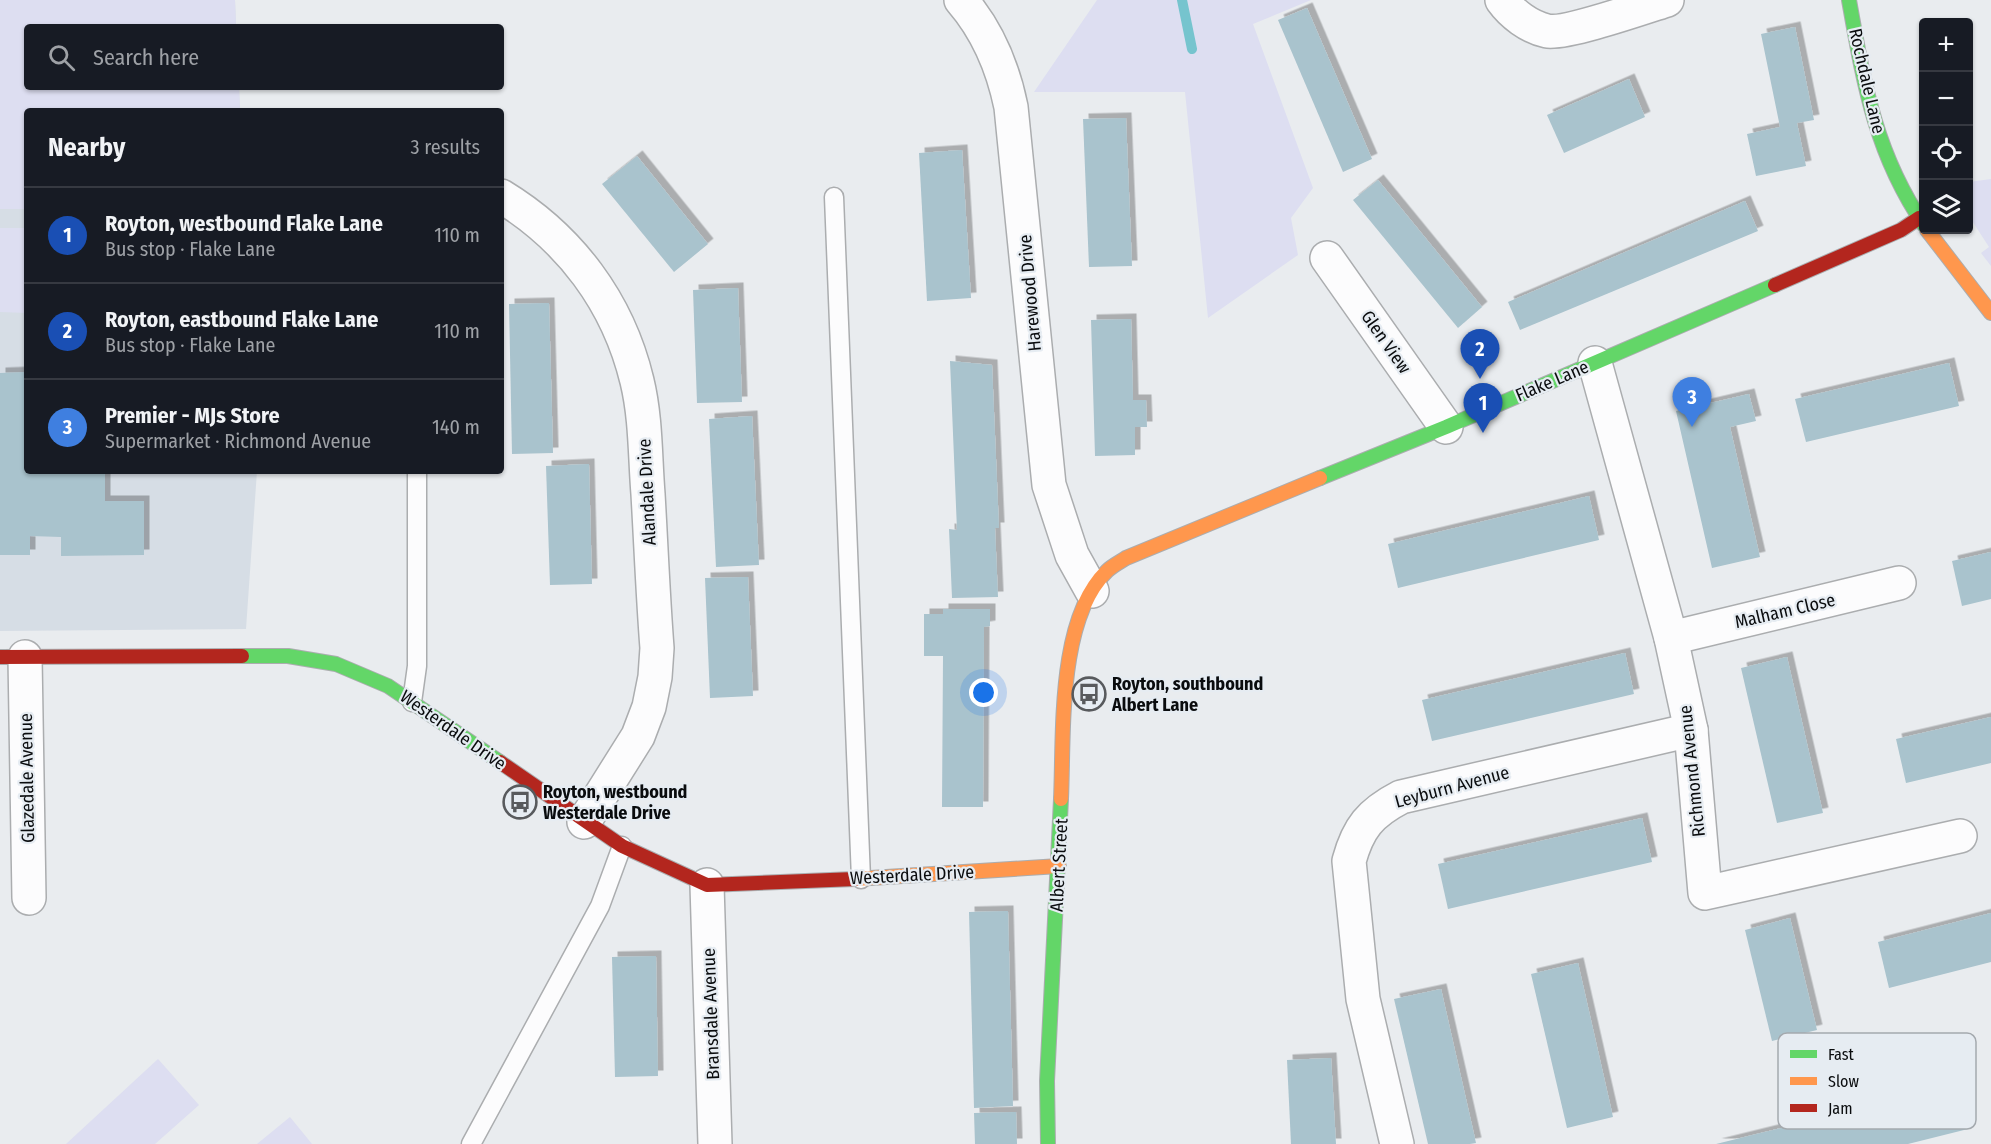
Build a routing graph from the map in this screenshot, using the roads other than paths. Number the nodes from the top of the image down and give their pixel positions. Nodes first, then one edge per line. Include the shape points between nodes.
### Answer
1 (961, 0) edge
2 (1502, 0) edge
3 (1667, 0) edge
4 (1849, 0) edge
5 (834, 197) dead end
6 (504, 198) edge
7 (1919, 218) edge
8 (1919, 225) edge
9 (1931, 234) edge
10 (1326, 258) dead end
11 (1991, 313) edge
12 (1595, 363) junction
13 (1446, 427) junction
14 (417, 474) edge
15 (1899, 583) dead end
16 (1092, 591) junction
17 (1671, 638) junction
18 (13, 657) edge
19 (412, 702) junction
20 (1691, 730) junction
21 (584, 822) junction
22 (1960, 836) dead end
23 (622, 846) junction
24 (1059, 867) junction
25 (861, 879) junction
26 (707, 885) junction
27 (29, 898) dead end
28 (471, 1144) edge
29 (716, 1144) edge
30 (1048, 1144) edge
31 (1397, 1144) edge

1 - 16 street, Harewood Drive via 981,28 1005,79 1049,485 1072,555
2 - 3 street via 1524,22 1548,32
4 - 7 street, Rochdale Lane via 1873,118 1901,189
5 - 25 lane
6 - 21 street, Alandale Drive via 534,218 589,274 626,344 643,422 657,648 655,678 639,736
8 - 12 street, Flake Lane
9 - 11 street, Rochdale Lane
10 - 13 street, Glen View
12 - 13 street, Flake Lane
12 - 17 street, Richmond Avenue
13 - 16 street, Flake Lane via 1126,558 1107,571
14 - 19 lane via 417,666
15 - 17 street, Malham Close
16 - 24 street, Albert Street via 1077,624 1068,660
17 - 20 street, Richmond Avenue
18 - 19 street, Westerdale Drive via 288,656 336,664 363,674
18 - 27 street, Glazedale Avenue
19 - 21 street, Westerdale Drive
20 - 22 street, Richmond Avenue via 1705,893
20 - 31 street, Leyburn Avenue via 1401,797 1371,817 1360,830 1349,861 1363,999
21 - 23 street, Westerdale Drive
23 - 26 street, Westerdale Drive
23 - 28 lane via 600,906
24 - 25 street, Westerdale Drive
24 - 30 street, Albert Street via 1047,1081
25 - 26 street, Westerdale Drive
26 - 29 street, Bransdale Avenue

